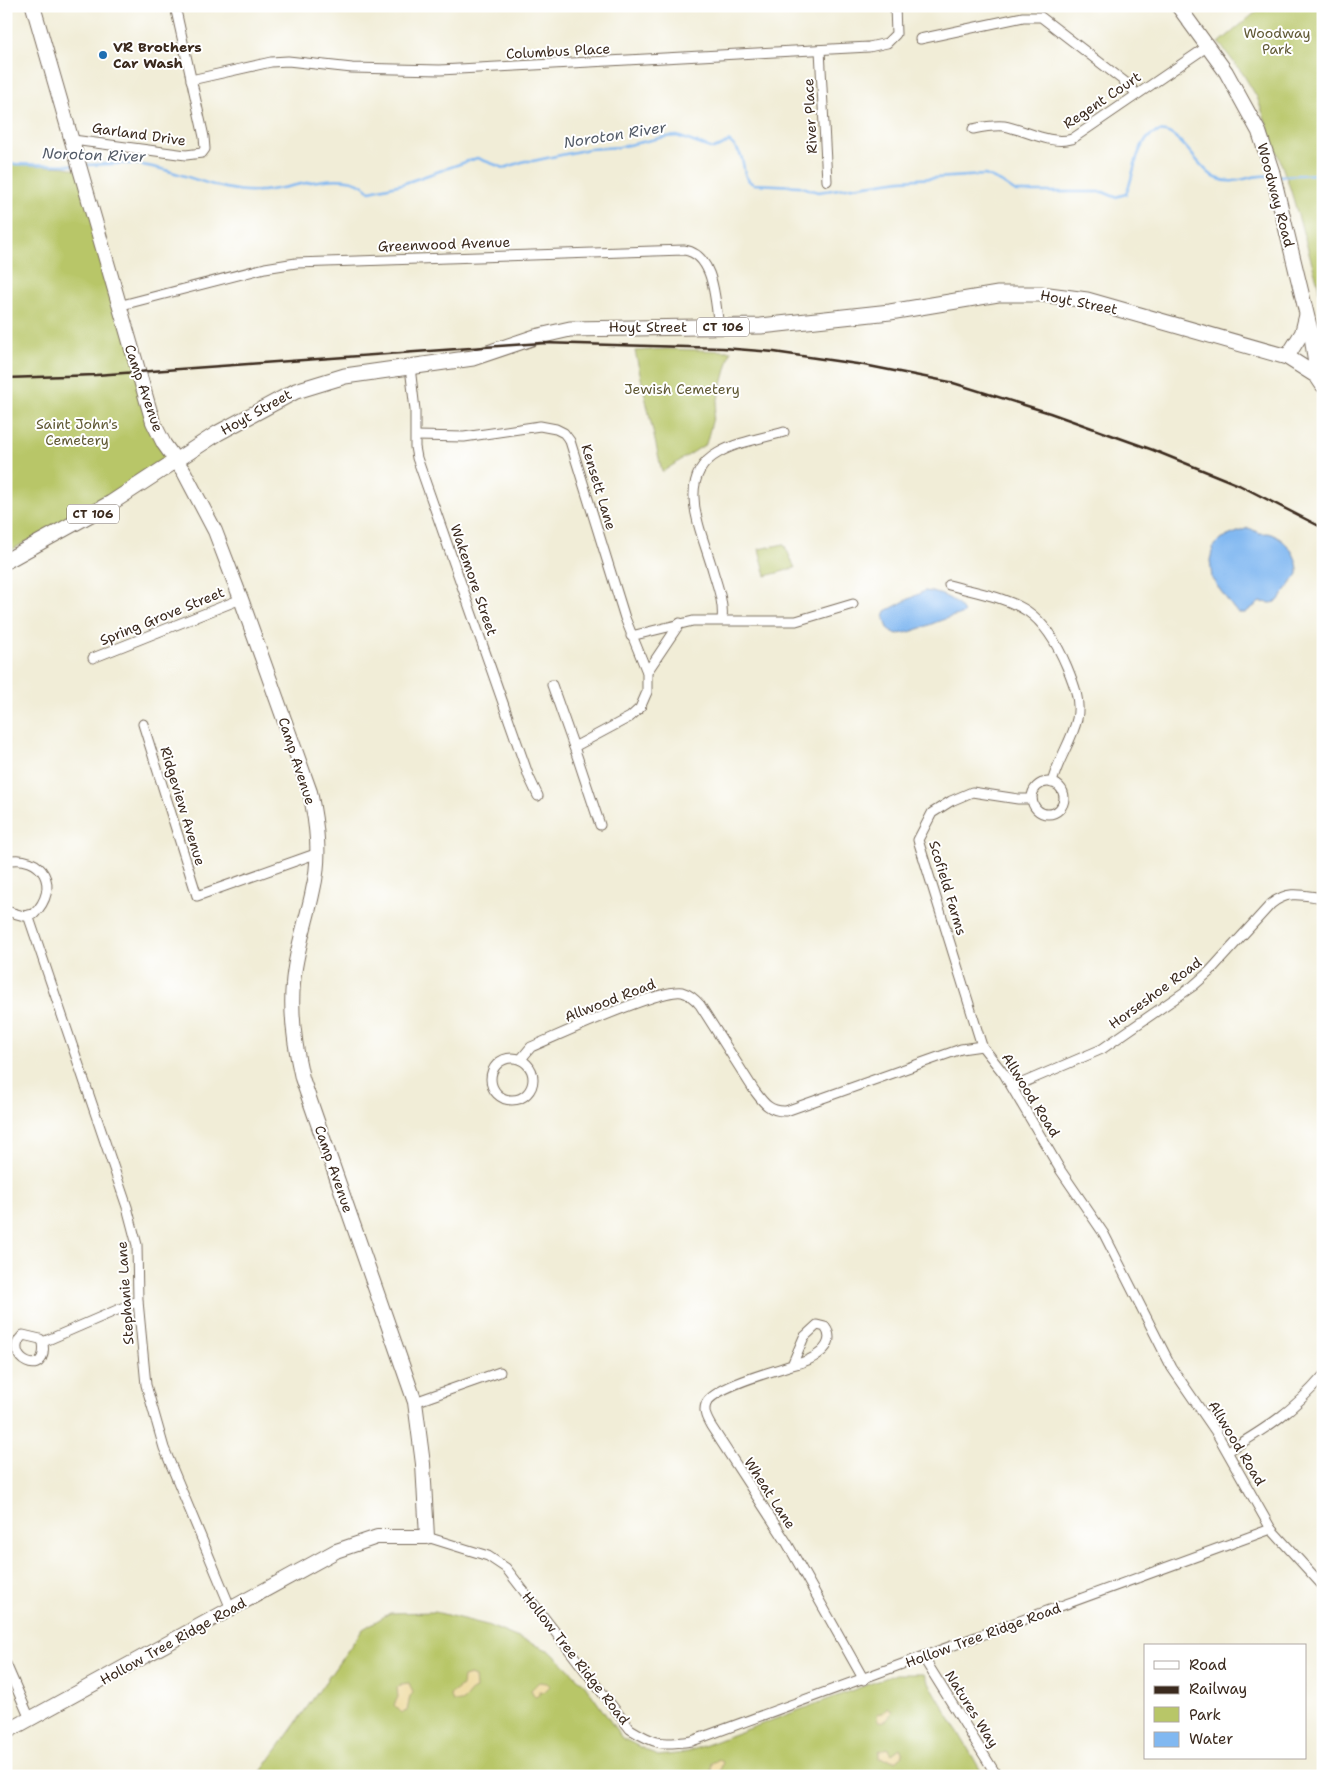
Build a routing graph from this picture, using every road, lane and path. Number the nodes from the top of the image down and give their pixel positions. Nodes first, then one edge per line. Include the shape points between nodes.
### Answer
1 (33, 6) edge
2 (175, 6) edge
3 (895, 6) edge
4 (1178, 6) edge
5 (920, 39) dead end
6 (1208, 46) junction
7 (820, 50) junction
8 (191, 80) junction
9 (1136, 94) junction
10 (973, 128) dead end
11 (72, 140) junction
12 (827, 180) dead end
13 (118, 306) junction
14 (1306, 316) junction
15 (719, 327) junction
16 (1287, 357) junction
17 (410, 368) junction
18 (1320, 380) edge
19 (784, 432) dead end
20 (416, 436) junction
21 (175, 459) junction
22 (6, 561) edge
23 (949, 585) dead end
24 (241, 599) junction
25 (853, 604) dead end
26 (722, 620) junction
27 (680, 623) junction
28 (631, 636) junction
29 (93, 658) dead end
30 (647, 672) junction
31 (552, 685) dead end
32 (143, 724) dead end
33 (574, 747) junction
34 (1052, 783) junction
35 (538, 796) dead end
36 (1032, 799) junction
37 (600, 825) dead end
38 (318, 853) junction
39 (6, 861) edge
40 (1323, 898) edge
41 (6, 911) edge
42 (28, 915) junction
43 (982, 1046) junction
44 (521, 1059) junction
45 (1013, 1087) junction
46 (138, 1301) junction
47 (43, 1342) dead end
48 (792, 1365) junction
49 (500, 1372) dead end
50 (1323, 1376) edge
51 (415, 1402) junction
52 (1228, 1451) junction
53 (1271, 1529) junction
54 (427, 1537) junction
55 (1323, 1586) edge
56 (231, 1609) junction
57 (924, 1657) junction
58 (6, 1664) edge
59 (864, 1680) junction
60 (30, 1719) junction
61 (6, 1732) edge
62 (997, 1776) edge

1 - 11 street, Camp Avenue
2 - 8 street
3 - 7 street, Columbus Place via 896,34 887,43
4 - 6 street, Woodway Road
5 - 9 street via 1041,17 1129,85
6 - 9 street, Regent Court
6 - 14 street, Woodway Road via 1254,121 1276,185
7 - 8 street, Columbus Place via 440,70 352,68 288,61
7 - 12 street, River Place
8 - 11 street, Garland Drive via 204,137 202,153 186,155
9 - 10 street, Regent Court via 1083,133 1065,141 1005,126
11 - 13 street, Camp Avenue
13 - 15 street, Greenwood Avenue via 296,263 677,250 693,252 706,266
13 - 21 street, Camp Avenue via 153,422
14 - 16 street via 1302,333
14 - 18 street, Woodway Road
15 - 16 main road, Hoyt Street / CT 106 via 851,317 991,295 1031,293 1087,300
15 - 17 main road, Hoyt Street / CT 106 via 570,329 535,337 484,356
16 - 18 main road, Hoyt Street / CT 106
17 - 20 street, Wakemore Street
17 - 21 main road, Hoyt Street / CT 106 via 346,376 296,391
19 - 26 street via 718,452 698,472 693,488 694,504 723,602
20 - 28 street, Kensett Lane via 464,437 540,426 564,433 574,450
20 - 35 street, Wakemore Street via 415,447 421,469 528,776
21 - 22 main road, Hoyt Street / CT 106 via 111,504
21 - 24 street, Camp Avenue via 215,531
23 - 34 street via 1023,607 1048,630 1059,649 1073,682 1079,708 1074,730
24 - 29 street, Spring Grove Street
24 - 38 street, Camp Avenue via 310,792 317,823
25 - 26 street via 796,621
26 - 27 street
27 - 28 street
27 - 30 street, Kensett Lane
28 - 30 street, Kensett Lane
30 - 33 street, Kensett Lane via 647,692 640,708 630,717
31 - 33 street
32 - 38 street, Ridgeview Avenue via 197,896
33 - 37 street
34 - 36 street via 1038,786
34 - 36 street via 1060,788 1063,797 1056,811 1040,812
36 - 43 street, Scofield Farms via 972,792 932,813 918,840
38 - 51 street, Camp Avenue via 314,888 293,983 295,1046 302,1078
39 - 42 street via 22,859 33,863 46,878 46,901 34,914
40 - 45 street, Horseshoe Road via 1302,894 1282,896 1193,986 1102,1049
41 - 42 street via 19,916
42 - 46 street, Stephanie Lane via 127,1206 137,1245
43 - 44 street, Allwood Road via 961,1049 786,1111 772,1110 754,1090 700,1005 690,996 675,992 646,1000 531,1047
43 - 45 street, Allwood Road
44 - 44 street, Allwood Road via 500,1060 492,1072 491,1085 504,1099 523,1097 531,1087 533,1074
45 - 52 street, Allwood Road via 1060,1170 1104,1234 1172,1368
46 - 47 street
46 - 56 street, Stephanie Lane via 146,1386 164,1448
48 - 48 street, Wheat Lane via 808,1332 817,1325 825,1327 830,1341 824,1349 810,1360
48 - 59 street, Wheat Lane via 718,1393 707,1402 704,1411 806,1575
49 - 51 street
50 - 52 street via 1297,1406
51 - 54 street, Camp Avenue
52 - 53 street, Allwood Road
53 - 55 street
53 - 57 street, Hollow Tree Ridge Road
54 - 56 street, Hollow Tree Ridge Road via 377,1536 358,1542
54 - 59 street, Hollow Tree Ridge Road via 488,1556 506,1568 630,1729 652,1742 692,1741
56 - 60 street, Hollow Tree Ridge Road
57 - 59 street, Hollow Tree Ridge Road
57 - 62 street, Natures Way
58 - 60 street
60 - 61 street, Hollow Tree Ridge Road

